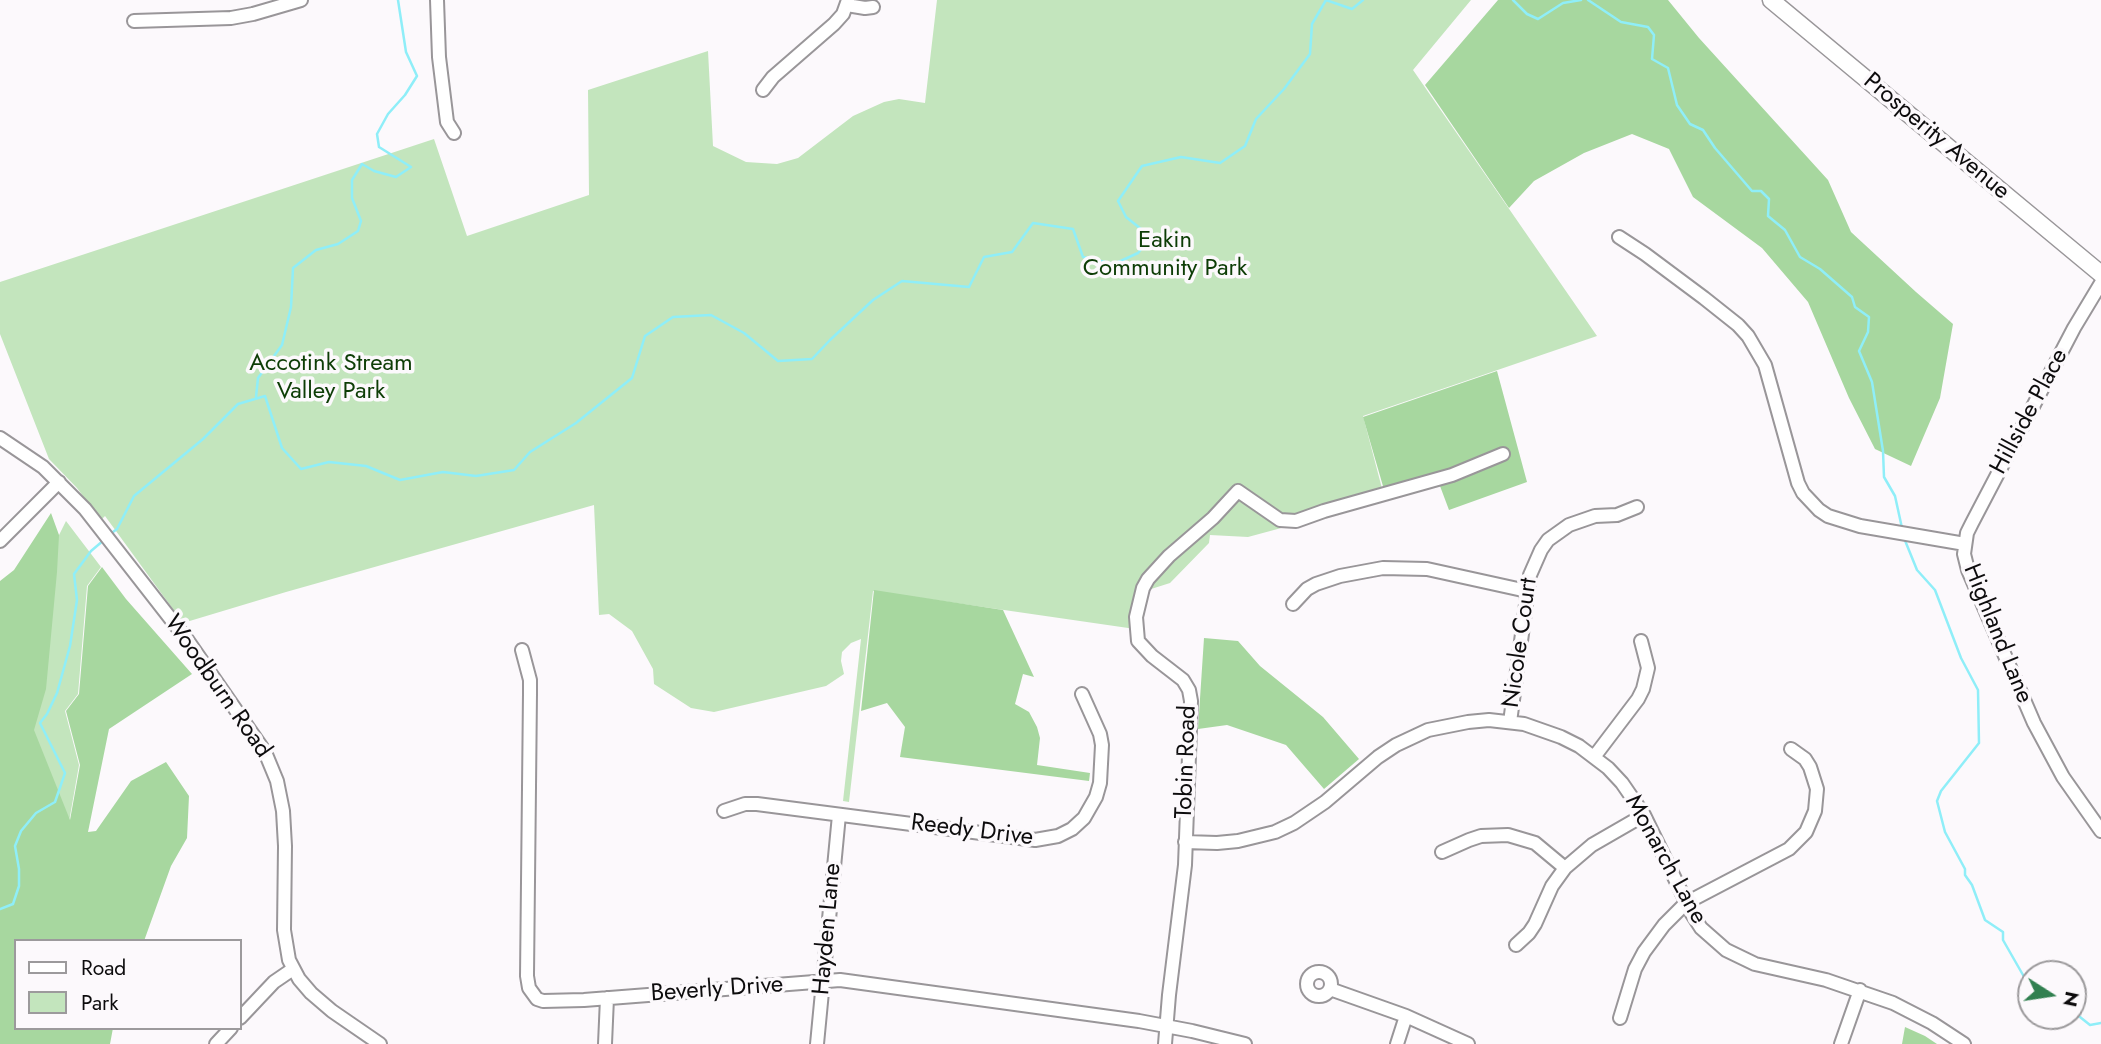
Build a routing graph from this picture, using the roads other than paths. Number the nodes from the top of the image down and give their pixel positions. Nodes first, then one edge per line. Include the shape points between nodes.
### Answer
1 (301, 0) edge
2 (437, 0) edge
3 (1771, 0) edge
4 (848, 2) edge
5 (873, 7) dead end
6 (134, 21) dead end
7 (763, 90) dead end
8 (454, 133) dead end
9 (1619, 237) dead end
10 (2101, 274) edge
11 (2101, 283) edge
12 (0, 438) edge
13 (1503, 454) dead end
14 (59, 482) junction
15 (1637, 507) dead end
16 (0, 541) edge
17 (1965, 544) junction
18 (1527, 591) junction
19 (1293, 604) dead end
20 (1640, 641) dead end
21 (522, 650) dead end
22 (1082, 694) dead end
23 (1510, 722) junction
24 (1791, 749) dead end
25 (1594, 757) junction
26 (724, 811) dead end
27 (839, 814) junction
28 (1644, 815) junction
29 (2101, 831) edge
30 (1185, 842) junction
31 (1441, 852) dead end
32 (1565, 868) junction
33 (1686, 903) junction
34 (1516, 945) dead end
35 (293, 969) junction
36 (823, 980) junction
37 (1330, 989) dead end
38 (1860, 990) junction
39 (607, 998) junction
40 (242, 1016) edge
41 (1406, 1016) junction
42 (1620, 1018) dead end
43 (1166, 1026) junction
44 (228, 1030) edge
45 (216, 1044) edge
46 (380, 1044) edge
47 (605, 1044) edge
48 (817, 1044) edge
49 (1165, 1044) edge
50 (1245, 1044) edge
51 (1397, 1044) edge
52 (1468, 1044) edge
53 (1841, 1044) edge
54 (1964, 1044) edge

1 - 6 street via 231,18
2 - 8 street via 447,122
3 - 10 main road, Prosperity Avenue
4 - 5 street via 860,8
4 - 7 street via 834,24
9 - 17 street, Highland Lane via 1704,298 1752,342 1767,372 1798,483 1810,502 1846,522
11 - 17 street, Hillside Place
12 - 14 street, Woodburn Road
13 - 30 street, Tobin Road via 1452,475 1296,521 1280,520 1238,492 1151,575 1136,617 1139,641 1183,680 1191,701
14 - 16 street
14 - 35 street, Woodburn Road via 188,641 272,767 283,811 284,930
15 - 18 street, Nicole Court via 1617,515 1582,519 1558,532 1534,563
17 - 29 street, Highland Lane via 1968,570 2028,710 2063,777
18 - 19 street via 1427,569 1383,568 1316,584
18 - 23 street, Nicole Court
20 - 25 street via 1648,668 1643,689
21 - 39 street, Beverly Drive via 530,680 529,998
22 - 27 street, Reedy Drive via 1100,734 1100,783 1084,818 1058,836 1035,840
23 - 25 street, Monarch Lane via 1561,737
23 - 30 street, Monarch Lane via 1448,725 1412,737 1378,757 1308,816 1275,832 1238,841
24 - 33 street via 1810,767 1816,789 1815,811 1806,832 1789,849
25 - 28 street, Monarch Lane via 1622,783
26 - 27 street, Reedy Drive via 757,804
27 - 36 street, Hayden Lane
28 - 32 street via 1592,845
28 - 33 street, Monarch Lane
30 - 43 street, Tobin Road
31 - 32 street via 1481,836 1508,835 1535,843
32 - 34 street via 1535,924
33 - 38 street, Monarch Lane via 1701,928 1739,958
33 - 42 street via 1644,952
35 - 40 street
35 - 46 street, Woodburn Road via 322,1003
36 - 39 street, Beverly Drive
36 - 43 street, Beverly Drive
36 - 48 street, Hayden Lane
37 - 41 street
38 - 53 street
38 - 54 street, Monarch Lane via 1920,1016
39 - 47 street
41 - 51 street
41 - 52 street
43 - 49 street, Tobin Road
43 - 50 street, Beverly Drive
44 - 45 street

